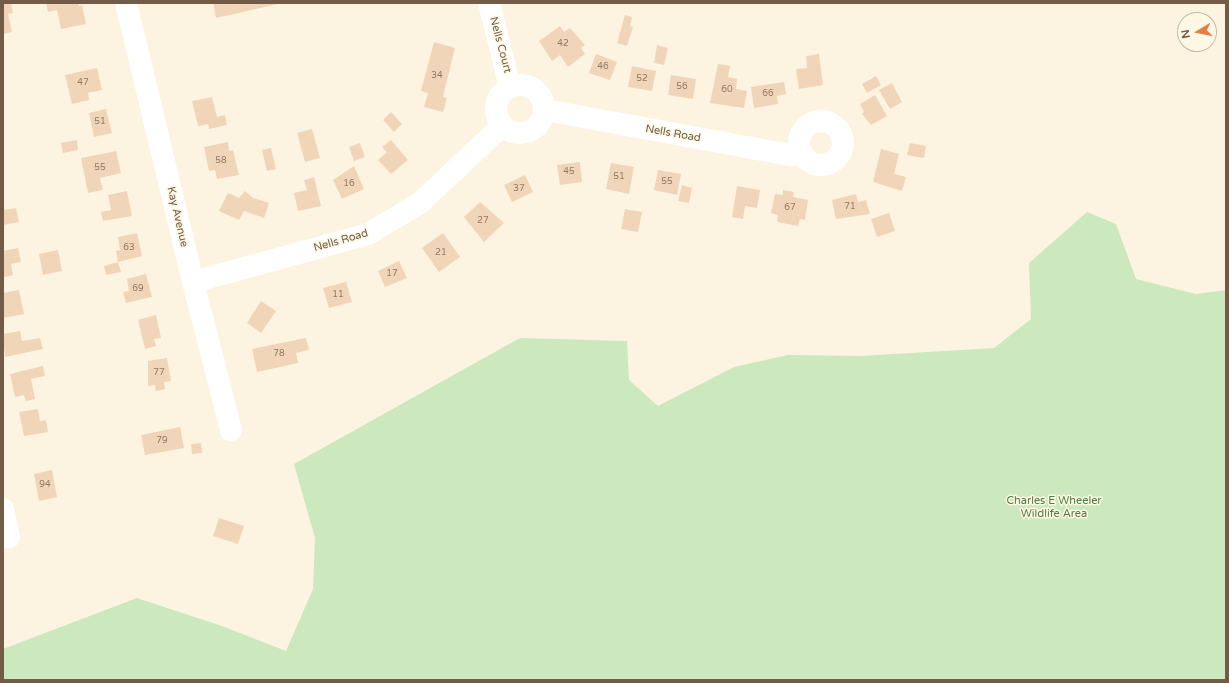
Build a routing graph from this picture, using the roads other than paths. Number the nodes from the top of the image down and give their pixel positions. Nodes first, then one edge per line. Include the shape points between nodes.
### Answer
1 (126, 3) edge
2 (489, 3) edge
3 (510, 87) junction
4 (545, 110) junction
5 (502, 126) junction
6 (801, 152) dead end
7 (193, 282) junction
8 (231, 430) dead end
9 (3, 509) edge
10 (10, 537) dead end

1 - 7 street, Kay Avenue
2 - 3 street, Nells Court
3 - 4 street via 527,85 534,89 540,95
3 - 5 street via 504,91 496,104 498,119
4 - 5 street via 539,125 529,132 517,133
4 - 6 street, Nells Road via 791,155
5 - 7 street, Nells Road via 420,203 368,234
7 - 8 street, Kay Avenue
9 - 10 street

